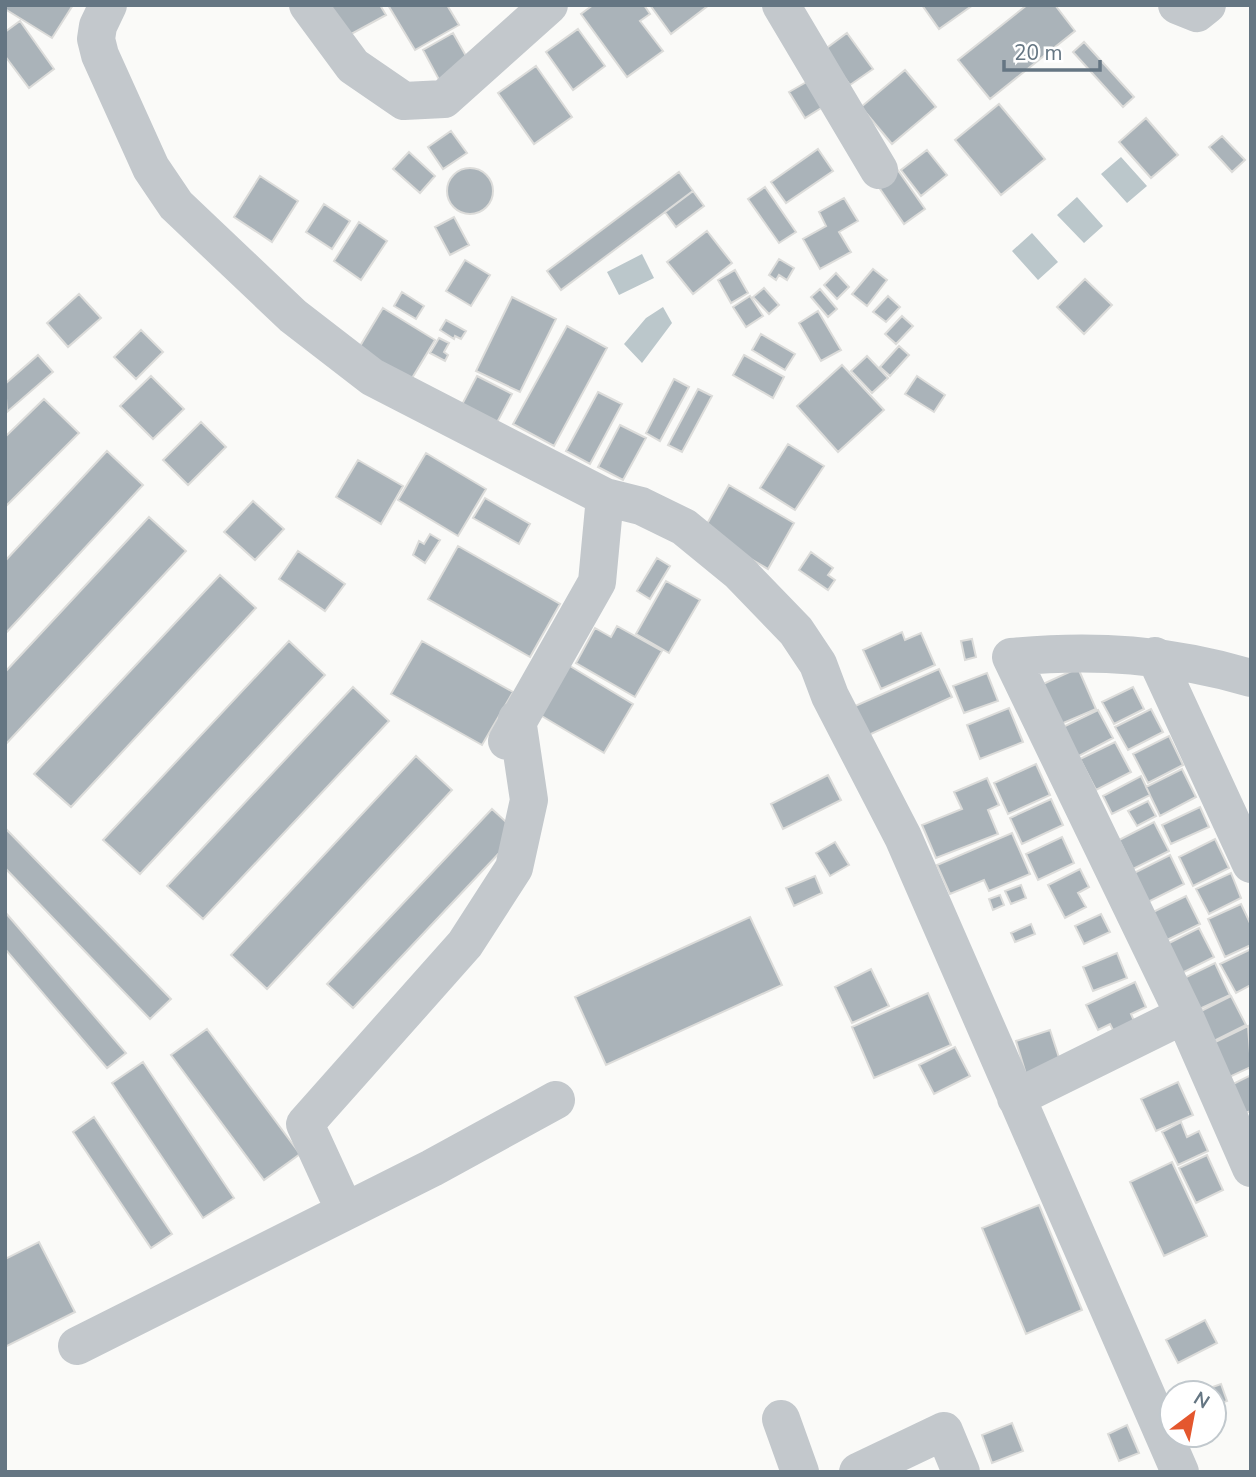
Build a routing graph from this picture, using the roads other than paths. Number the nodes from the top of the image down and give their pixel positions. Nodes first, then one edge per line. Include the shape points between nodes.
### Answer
1 (308, 5) edge
2 (549, 5) edge
3 (781, 5) edge
4 (1177, 5) edge
5 (1207, 5) edge
6 (103, 16) edge
7 (879, 170) dead end
8 (605, 497) junction
9 (1155, 656) junction
10 (1251, 678) edge
11 (1251, 864) edge
12 (1184, 1015) junction
13 (1016, 1098) junction
14 (556, 1100) dead end
15 (1251, 1168) edge
16 (344, 1209) junction
17 (78, 1346) dead end
18 (781, 1419) dead end
19 (800, 1472) edge
20 (858, 1472) edge
21 (961, 1472) edge
22 (1180, 1472) edge

1 - 2 street via 354,66 404,101 444,99
3 - 7 street
4 - 5 street via 1197,13
6 - 8 street via 96,39 114,92 151,168 169,196 293,316 372,377
8 - 13 street via 641,506 684,527 739,572 796,631 818,664 903,837
8 - 16 street via 597,582 509,736 528,800 514,868 465,944 304,1124
9 - 10 street
9 - 11 street
9 - 12 street via 1075,651 1011,657
12 - 13 street
12 - 15 street
13 - 22 street
14 - 16 street via 432,1168
16 - 17 street
18 - 19 street
20 - 21 street via 944,1432

